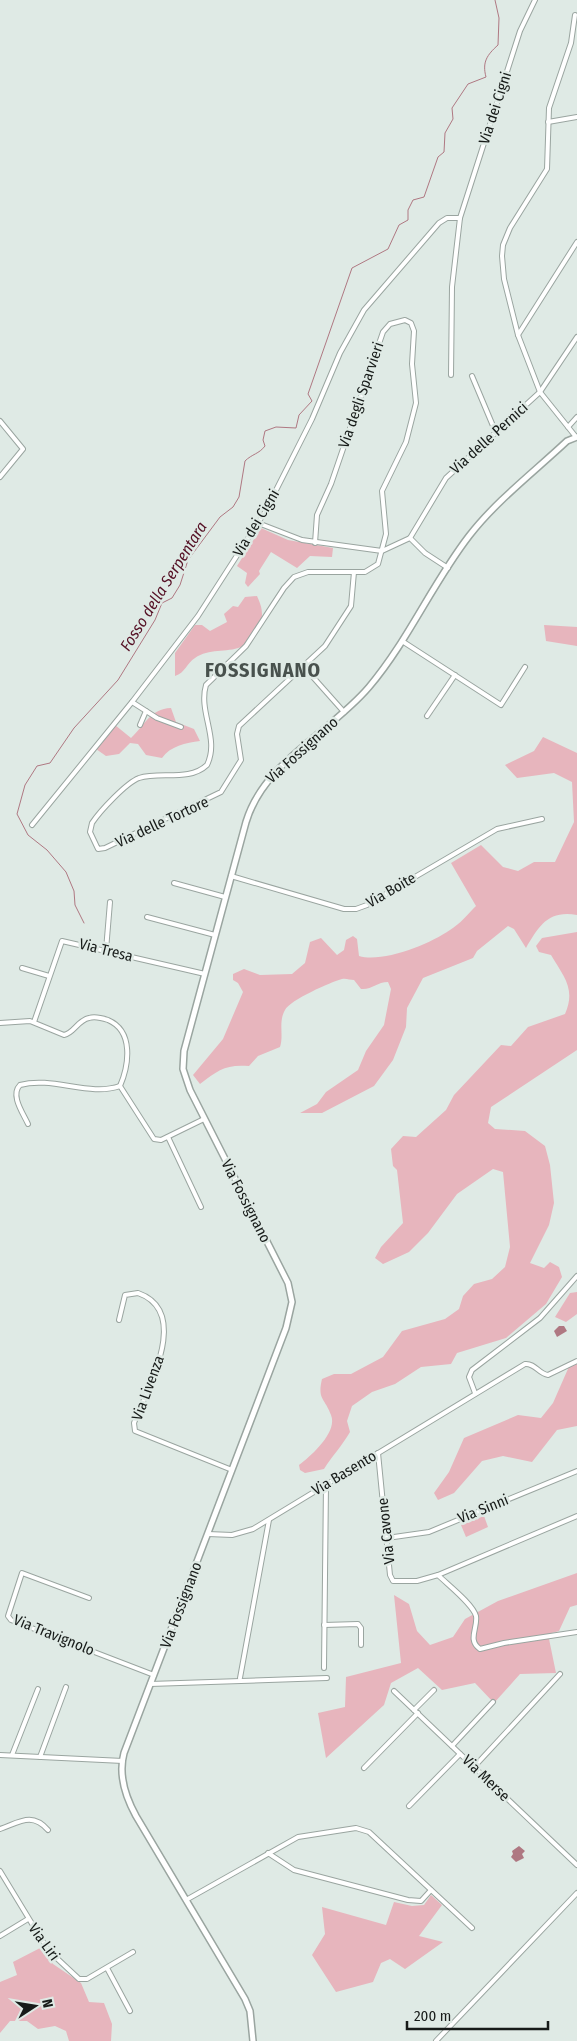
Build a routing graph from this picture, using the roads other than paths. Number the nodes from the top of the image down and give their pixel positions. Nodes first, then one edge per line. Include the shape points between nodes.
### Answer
1 (535, 0) edge
2 (575, 15) dead end
3 (577, 117) edge
4 (548, 122) junction
5 (460, 218) junction
6 (577, 242) edge
7 (518, 335) junction
8 (577, 337) edge
9 (451, 375) dead end
10 (472, 376) dead end
11 (540, 392) junction
12 (577, 417) edge
13 (0, 421) edge
14 (568, 427) junction
15 (496, 433) junction
16 (577, 437) edge
17 (0, 477) edge
18 (258, 524) junction
19 (410, 538) junction
20 (315, 542) junction
21 (382, 551) junction
22 (448, 568) junction
23 (354, 572) junction
24 (402, 641) junction
25 (304, 667) junction
26 (525, 667) dead end
27 (455, 675) junction
28 (132, 702) junction
29 (146, 711) junction
30 (344, 712) junction
31 (427, 716) dead end
32 (140, 725) dead end
33 (181, 727) dead end
34 (542, 819) dead end
35 (32, 825) dead end
36 (231, 876) junction
37 (174, 883) dead end
38 (225, 897) junction
39 (110, 902) dead end
40 (147, 917) dead end
41 (215, 935) junction
42 (106, 950) junction
43 (22, 968) dead end
44 (205, 974) junction
45 (49, 976) junction
46 (34, 1022) junction
47 (0, 1023) edge
48 (120, 1086) junction
49 (204, 1119) junction
50 (28, 1124) dead end
51 (168, 1137) junction
52 (201, 1207) dead end
53 (577, 1276) edge
54 (119, 1320) dead end
55 (577, 1360) edge
56 (475, 1393) junction
57 (378, 1453) junction
58 (232, 1470) junction
59 (577, 1471) edge
60 (326, 1484) junction
61 (577, 1516) edge
62 (268, 1520) junction
63 (208, 1534) junction
64 (387, 1538) junction
65 (438, 1575) junction
66 (89, 1598) dead end
67 (324, 1624) junction
68 (577, 1632) edge
69 (361, 1645) dead end
70 (324, 1668) dead end
71 (154, 1674) junction
72 (560, 1674) dead end
73 (240, 1678) dead end
74 (327, 1678) dead end
75 (150, 1684) junction
76 (66, 1687) dead end
77 (38, 1689) dead end
78 (434, 1690) dead end
79 (394, 1691) dead end
80 (493, 1702) dead end
81 (416, 1711) junction
82 (452, 1746) junction
83 (460, 1754) junction
84 (0, 1755) edge
85 (12, 1755) junction
86 (40, 1757) junction
87 (123, 1761) junction
88 (474, 1767) junction
89 (364, 1768) dead end
90 (409, 1806) dead end
91 (0, 1829) edge
92 (48, 1830) dead end
93 (268, 1853) junction
94 (577, 1865) edge
95 (0, 1871) edge
96 (431, 1890) junction
97 (577, 1893) edge
98 (186, 1900) junction
99 (28, 1919) junction
100 (472, 1928) dead end
101 (0, 1936) edge
102 (133, 1952) dead end
103 (107, 1968) junction
104 (130, 2010) dead end
105 (252, 2041) edge
106 (436, 2041) edge

1 - 5 street, Via dei Cigni via 520,31
2 - 4 street via 571,43 550,104
3 - 4 street
4 - 7 street via 547,169 512,225 502,250 504,280
5 - 9 street, Via dei Cigni via 452,282
5 - 18 street, Via dei Cigni via 446,218 439,223 364,310
6 - 7 street
7 - 11 street
8 - 11 street, Via delle Pernici
10 - 15 street
11 - 14 street
11 - 15 street, Via delle Pernici
12 - 14 street
13 - 17 street via 23,449
14 - 16 street
15 - 19 street, Via delle Pernici via 446,478
16 - 22 street, Via Fossignano via 567,441 485,518
18 - 20 street
18 - 28 street, Via dei Cigni via 198,616
19 - 21 street
19 - 22 street
20 - 21 street
20 - 21 street, Via degli Sparvieri via 316,515 332,480 383,332 390,324 406,320 414,331 412,364 416,403 406,442 382,491 386,530
21 - 23 street, Via delle Tortore via 379,563 373,569
22 - 24 street, Via Fossignano
23 - 25 street via 350,609 325,646
23 - 25 street, Via delle Tortore via 308,572 297,575 288,583 246,646 206,685 205,701 212,747 207,765 179,775 145,777 134,782 92,823 90,832 97,848 104,849 221,792 241,760 237,732 240,725
24 - 27 street
24 - 30 street, Via Fossignano via 372,683
25 - 30 street
26 - 27 street via 501,705
27 - 31 street
28 - 29 street
28 - 35 street, Via dei Cigni
29 - 32 street
29 - 33 street
30 - 36 street, Via Fossignano via 261,788 248,815
34 - 36 street, Via Boite via 497,829 356,909
36 - 38 street, Via Fossignano
37 - 38 street
38 - 41 street, Via Fossignano
39 - 42 street
40 - 41 street
41 - 44 street, Via Fossignano
42 - 44 street, Via Tresa
42 - 45 street, Via Tresa via 61,941
43 - 45 street
44 - 49 street, Via Fossignano via 183,1062 188,1087
45 - 46 street, Via Tresa
46 - 47 street
46 - 48 street via 64,1035 92,1017 117,1025 124,1036 128,1058
48 - 50 street via 104,1090 59,1084 20,1085 16,1089 16,1098
48 - 51 street via 154,1139 159,1141
49 - 51 street
49 - 58 street, Via Fossignano via 288,1283 292,1300 288,1323
51 - 52 street
53 - 56 street via 540,1318 472,1370 469,1377
54 - 58 street, Via Livenza via 125,1296 135,1292 154,1303 166,1329 164,1344 134,1423 135,1431
55 - 56 street, Via Basento via 548,1375 527,1364
56 - 57 street, Via Basento
57 - 60 street, Via Basento
57 - 64 street, Via Cavone
58 - 63 street, Via Fossignano
59 - 64 street, Via Sinni via 432,1531
60 - 62 street, Via Basento
60 - 67 street
61 - 65 street
62 - 63 street, Via Basento via 238,1534
62 - 73 street
63 - 71 street, Via Fossignano
64 - 65 street, Via Cavone via 393,1581 417,1581
65 - 68 street via 474,1610 473,1638 480,1649
66 - 71 street, Via Travignolo via 22,1573 8,1616 11,1620
67 - 69 street via 358,1624
67 - 70 street
71 - 75 street, Via Fossignano
72 - 88 street
74 - 75 street
75 - 87 street, Via Fossignano
76 - 86 street
77 - 85 street
78 - 81 street
79 - 81 street, Via Merse
80 - 82 street
81 - 82 street, Via Merse
81 - 89 street
82 - 83 street, Via Merse
83 - 88 street, Via Merse
83 - 90 street
84 - 85 street
85 - 86 street
86 - 87 street
87 - 98 street, Via Fossignano via 123,1782 130,1805
88 - 94 street, Via Merse
91 - 92 street via 32,1819
93 - 96 street via 294,1870 408,1900 423,1900
93 - 96 street via 303,1835 361,1828
93 - 98 street
95 - 99 street, Via Liri
96 - 100 street
97 - 106 street
98 - 105 street, Via Fossignano via 246,2001
99 - 101 street
99 - 103 street, Via Liri via 52,1956 79,1979 86,1980
102 - 103 street, Via Liri
103 - 104 street

